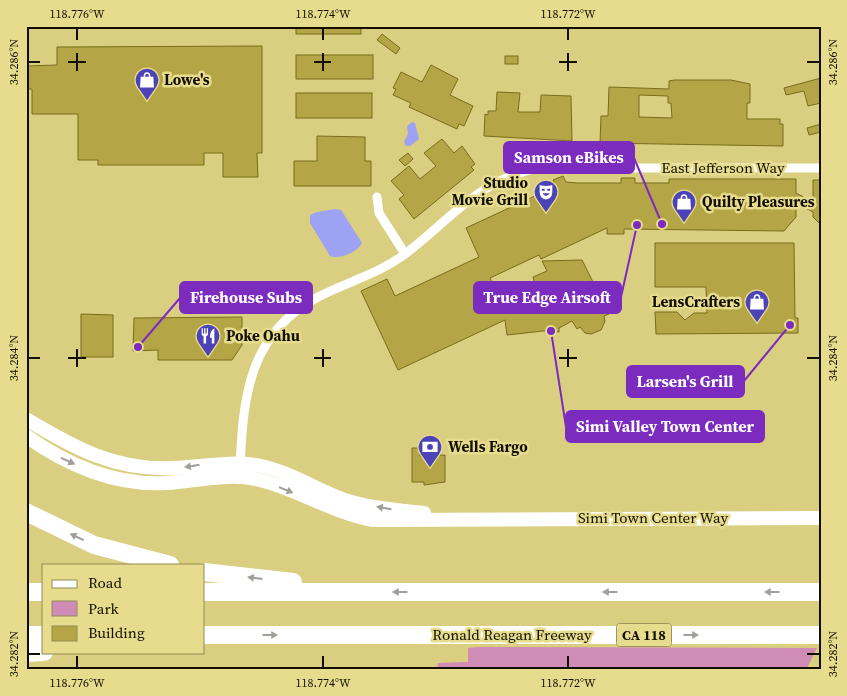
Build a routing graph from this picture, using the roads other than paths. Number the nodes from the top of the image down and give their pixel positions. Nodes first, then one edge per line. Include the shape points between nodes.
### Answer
1 (821, 168) edge
2 (378, 198) dead end
3 (405, 254) junction
4 (26, 419) edge
5 (26, 436) edge
6 (240, 470) junction
7 (26, 512) edge
8 (821, 518) edge
9 (166, 564) edge
10 (205, 572) edge
11 (26, 592) edge
12 (42, 592) edge
13 (205, 592) edge
14 (373, 592) junction
15 (821, 592) edge
16 (26, 635) edge
17 (42, 635) edge
18 (821, 635) edge
19 (205, 637) edge
20 (42, 652) edge
21 (26, 653) edge

1 - 3 street, East Jefferson Way via 537,168 507,178 475,195
2 - 3 street via 379,213
3 - 6 street, East Jefferson Way via 302,306 277,328 250,377
6 -> 4 street, Simi Town Center Way via 220,463 160,469 103,460 70,446
5 -> 6 street, Simi Town Center Way via 52,454 115,479 164,483
6 - 8 street, Simi Town Center Way via 340,512 373,520
9 -> 7 highway via 94,545
14 -> 10 highway
11 - 12 highway
13 - 14 highway
15 -> 14 highway
16 - 17 highway
19 -> 18 highway, Ronald Reagan Freeway / CA 118
20 - 21 highway

